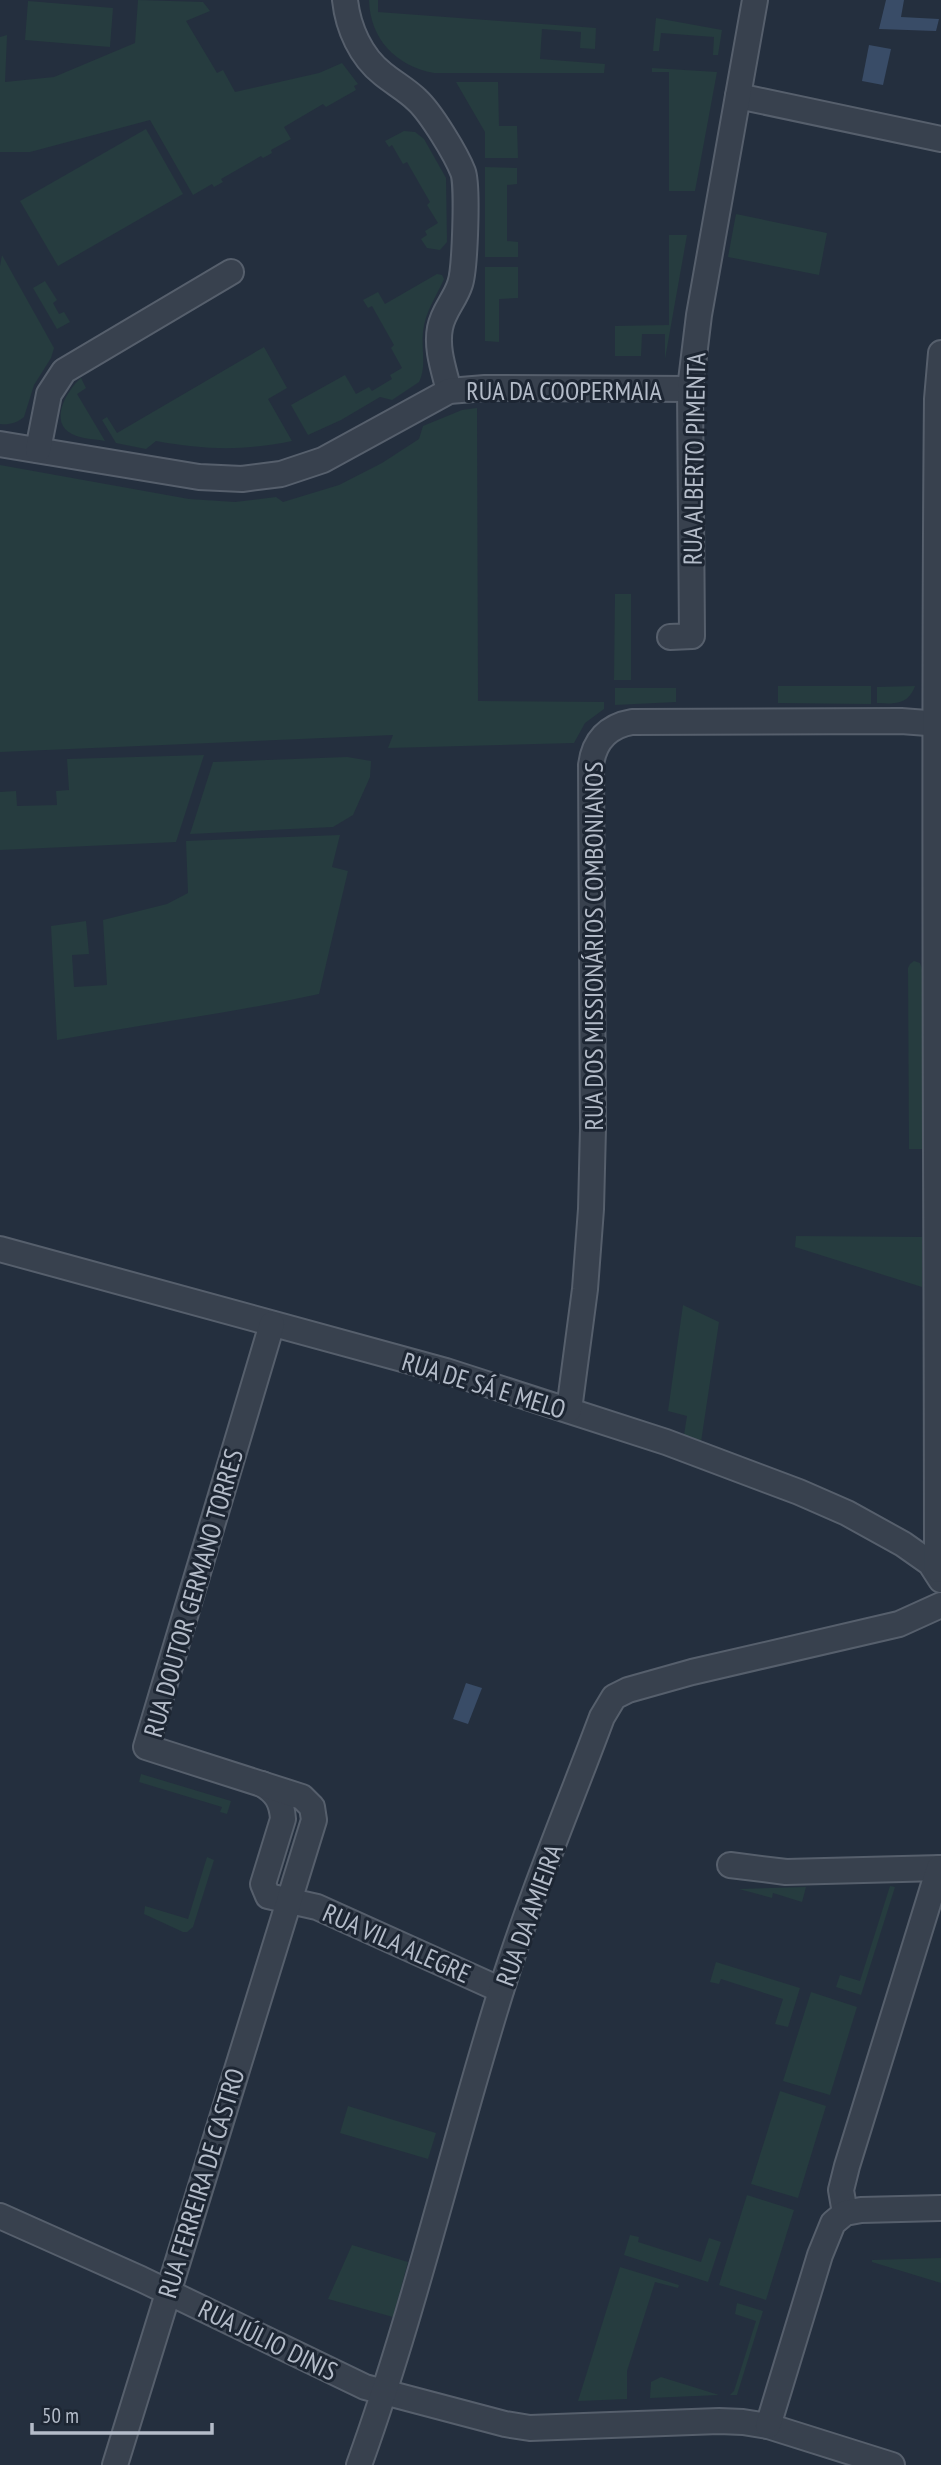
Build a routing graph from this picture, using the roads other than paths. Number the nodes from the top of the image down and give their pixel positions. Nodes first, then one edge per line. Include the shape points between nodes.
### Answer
1 (345, 0) edge
2 (755, 0) edge
3 (738, 96) junction
4 (941, 139) edge
5 (231, 272) dead end
6 (941, 353) edge
7 (690, 389) junction
8 (449, 391) junction
9 (0, 443) edge
10 (38, 450) junction
11 (670, 636) dead end
12 (938, 724) edge
13 (0, 1249) edge
14 (272, 1324) junction
15 (569, 1410) junction
16 (939, 1575) edge
17 (941, 1605) edge
18 (261, 1783) joint
19 (730, 1865) dead end
20 (940, 1868) edge
21 (290, 1902) junction
22 (501, 1990) junction
23 (941, 2208) edge
24 (845, 2213) junction
25 (0, 2216) edge
26 (167, 2292) junction
27 (384, 2393) junction
28 (768, 2426) junction
29 (115, 2465) edge
30 (359, 2465) edge
31 (892, 2465) edge

1 - 8 street via 365,55 420,102 463,173 462,275 439,337
2 - 3 street, RUA ALBERTO PIMENTA
3 - 4 street
3 - 7 street, RUA ALBERTO PIMENTA
5 - 10 street via 64,370 49,394
6 - 12 street via 937,399
7 - 8 street, RUA DA COOPERMAIA
7 - 11 street, RUA ALBERTO PIMENTA via 692,636
8 - 10 street, RUA DA COOPERMAIA via 344,451 281,474 210,478
9 - 10 street, RUA DA COOPERMAIA
12 - 15 street, RUA DOS MISSIONÁRIOS COMBONIANOS via 632,722 615,726 599,740 591,765 593,1128 589,1246
12 - 16 street
13 - 14 street, RUA DE SÁ E MELO
14 - 15 street, RUA DE SÁ E MELO
14 - 18 street, RUA DOUTOR GERMANO TORRES via 146,1747
15 - 16 street, RUA DE SÁ E MELO via 677,1446 857,1517 904,1544
17 - 22 street, RUA DA AMIEIRA via 900,1625 692,1672 614,1697 598,1727
18 - 21 street, RUA FERREIRA DE CASTRO via 302,1797 314,1814
19 - 20 street via 786,1872
20 - 24 street via 844,2174
21 - 22 street, RUA VILA ALEGRE via 317,1907
21 - 26 street, RUA FERREIRA DE CASTRO
22 - 27 street, RUA DA AMIEIRA
23 - 24 street
24 - 28 street via 827,2234
25 - 26 street, RUA JÚLIO DINIS
26 - 27 street, RUA JÚLIO DINIS
26 - 29 street, RUA FERREIRA DE CASTRO
27 - 28 street, RUA JÚLIO DINIS via 530,2428 719,2421
27 - 30 street, RUA DA AMIEIRA
28 - 31 street, RUA JÚLIO DINIS

